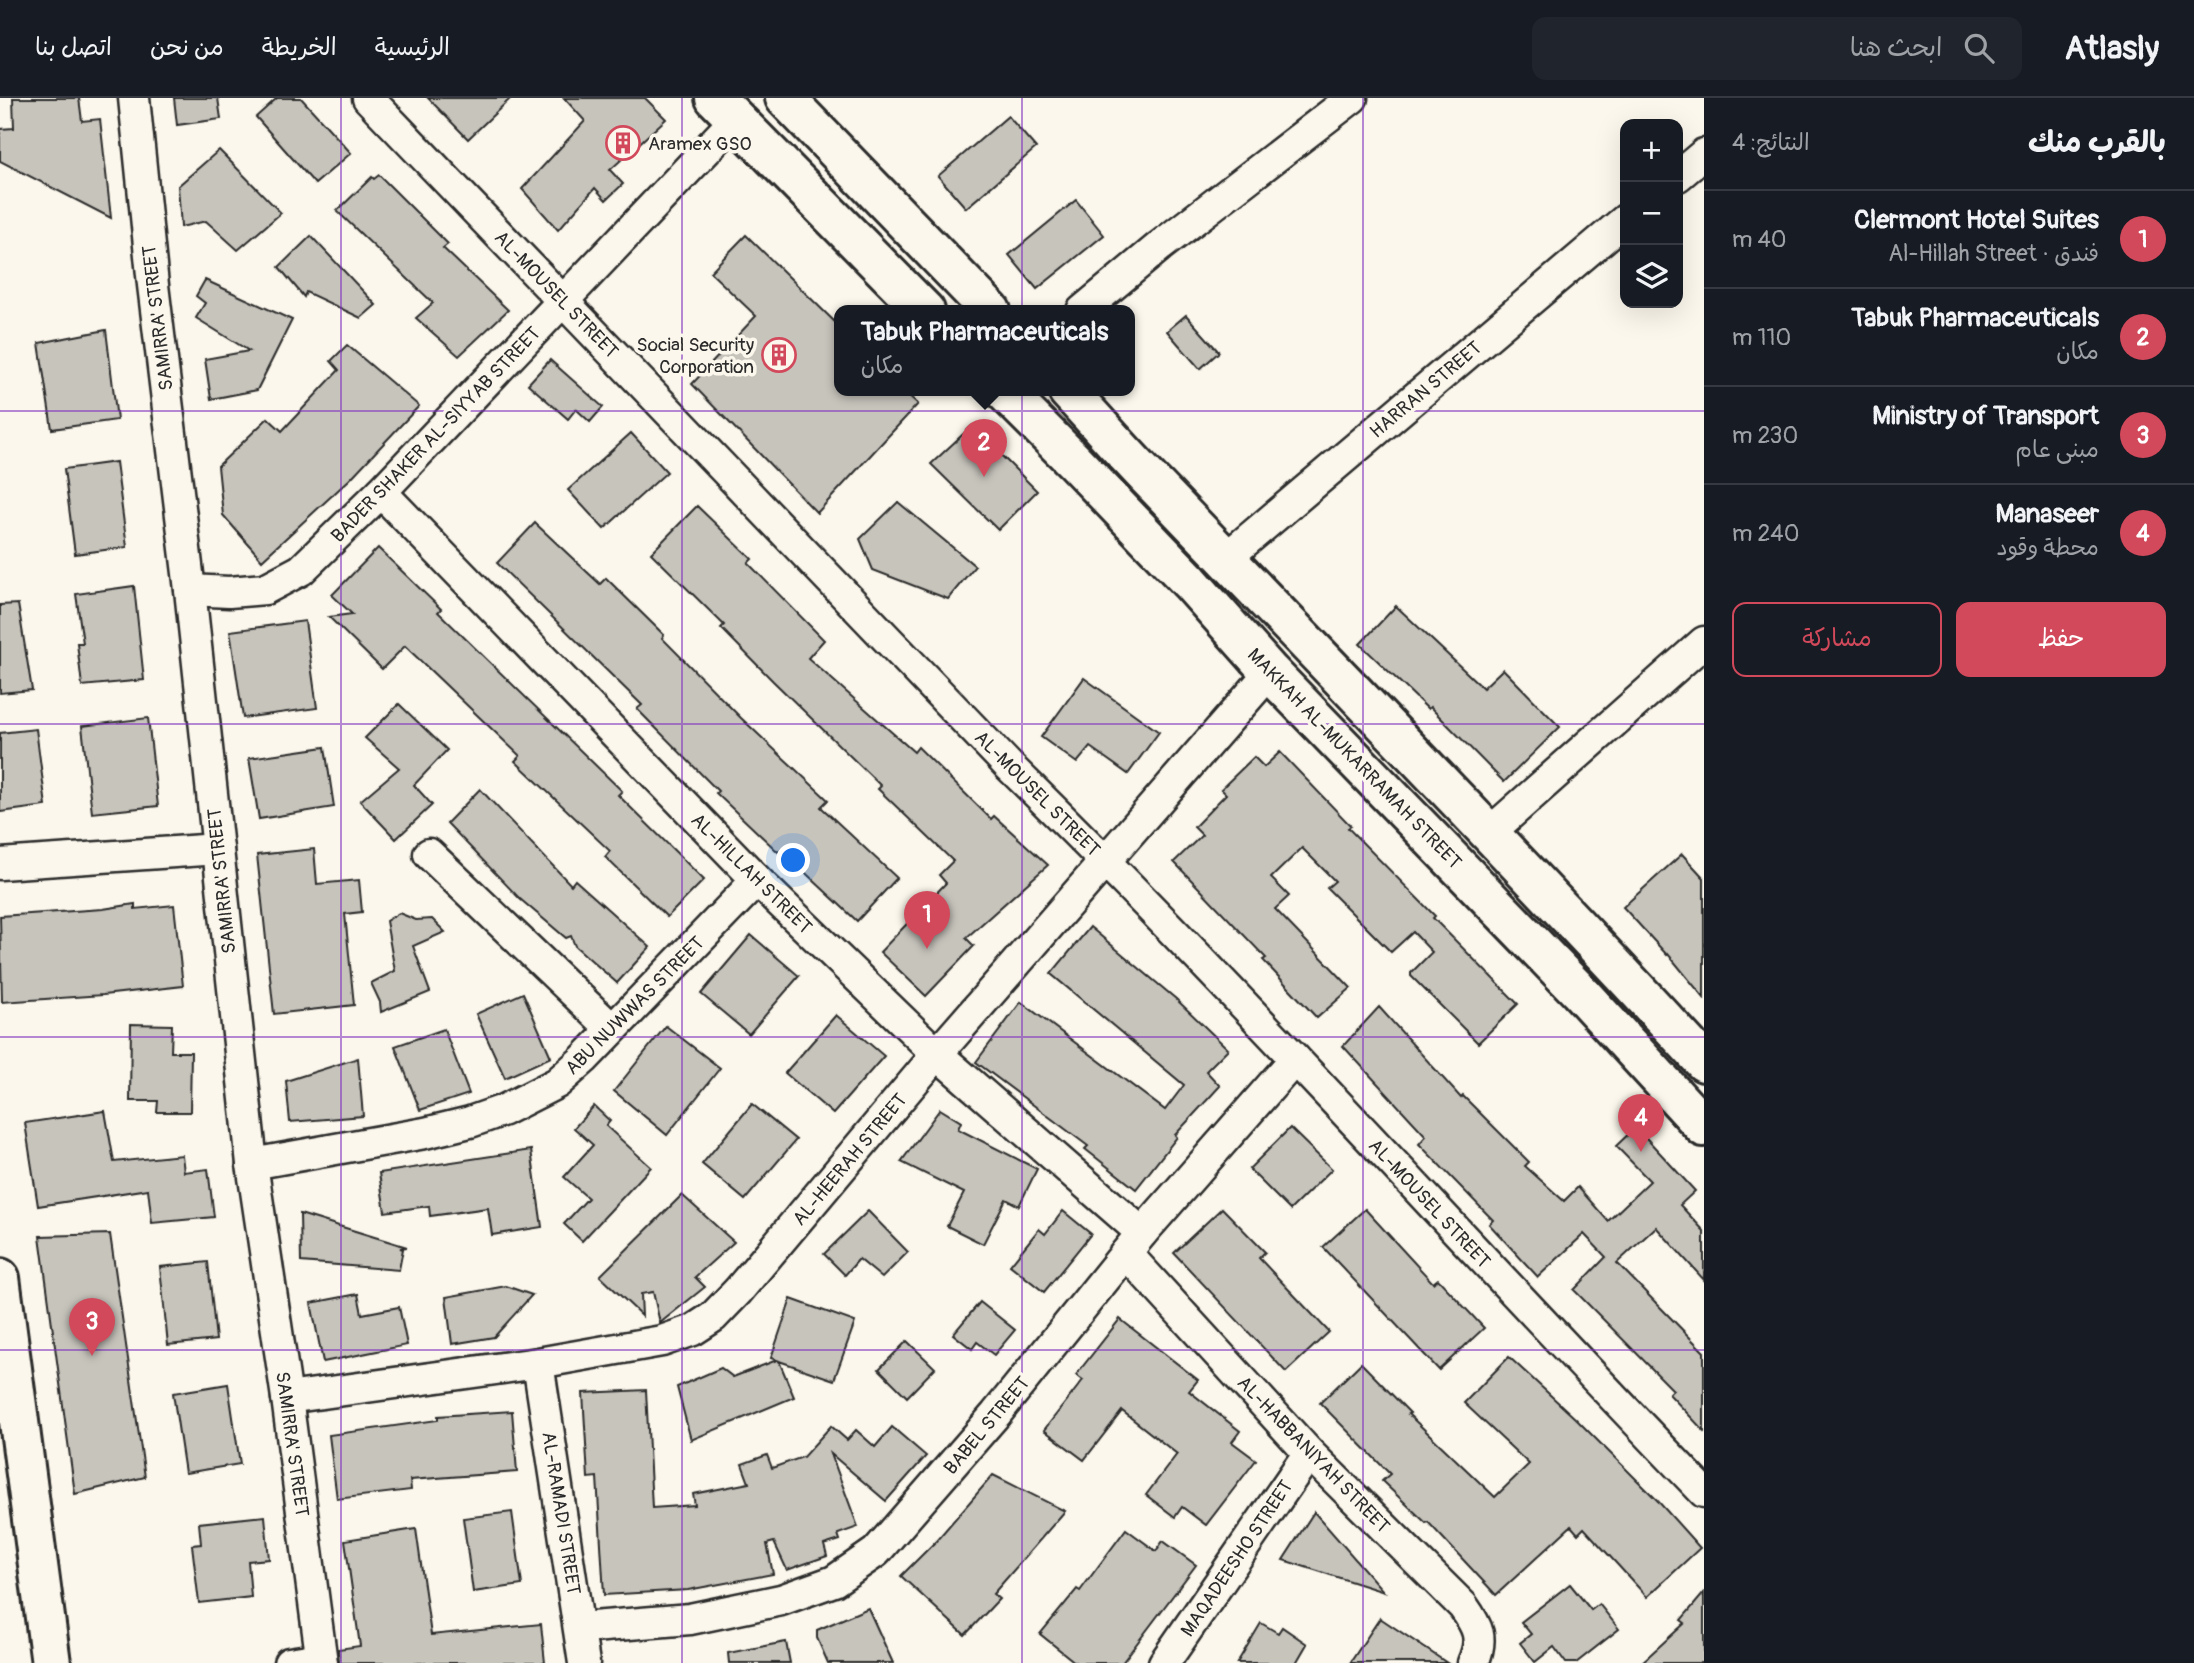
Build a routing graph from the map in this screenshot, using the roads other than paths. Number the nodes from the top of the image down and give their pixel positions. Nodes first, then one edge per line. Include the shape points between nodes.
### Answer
1 (134, 98) edge
2 (368, 98) edge
3 (785, 98) edge
4 (1352, 98) edge
5 (725, 109) edge
6 (1704, 154) edge
7 (1683, 172) edge
8 (1620, 224) edge
9 (564, 301) junction
10 (919, 305) edge
11 (985, 305) edge
12 (1089, 305) edge
13 (1009, 396) edge
14 (1073, 396) edge
15 (381, 492) junction
16 (1226, 558) junction
17 (190, 590) junction
18 (1704, 642) edge
19 (1270, 672) junction
20 (1488, 834) junction
21 (218, 849) junction
22 (429, 854) dead end
23 (1106, 861) junction
24 (0, 864) edge
25 (757, 880) junction
26 (612, 1029) junction
27 (937, 1054) junction
28 (1295, 1059) junction
29 (1704, 1062) edge
30 (1704, 1127) edge
31 (252, 1164) junction
32 (1134, 1243) junction
33 (0, 1278) edge
34 (538, 1363) junction
35 (287, 1398) junction
36 (1308, 1453) junction
37 (1704, 1492) edge
38 (580, 1628) junction
39 (322, 1661) edge
40 (51, 1663) edge
41 (289, 1663) edge
42 (584, 1663) edge
43 (1164, 1663) edge
44 (1473, 1663) edge

1 - 17 street, SAMIRRA' STREET
2 - 9 street, AL-MOUSEL STREET
3 - 11 main road
4 - 12 street
5 - 9 street, BADER SHAKER AL-SIYYAB STREET
5 - 10 main road
6 - 7 street
8 - 16 street, HARRAN STREET
9 - 15 street, BADER SHAKER AL-SIYYAB STREET
9 - 23 street, AL-MOUSEL STREET via 1009,766
13 - 19 main road, MAKKAH AL-MUKARRAMAH STREET via 1190,582
14 - 16 main road
15 - 17 street, BADER SHAKER AL-SIYYAB STREET via 302,570 283,582 248,591
15 - 25 street, AL-HILLAH STREET
16 - 20 main road
17 - 21 street, SAMIRRA' STREET
18 - 20 street
19 - 23 street, AL-HEERAH STREET
19 - 30 main road, MAKKAH AL-MUKARRAMAH STREET
20 - 29 main road
21 - 24 street
21 - 31 street, SAMIRRA' STREET
22 - 26 street
23 - 27 street, AL-HEERAH STREET
23 - 28 street, AL-MOUSEL STREET
25 - 26 street, ABU NUWWAS STREET
25 - 27 street, AL-HILLAH STREET
26 - 31 street, ABU NUWWAS STREET via 557,1083 504,1110 425,1133
27 - 32 street, AL-HILLAH STREET
27 - 34 street, AL-HEERAH STREET via 713,1317 662,1341
28 - 32 street, BABEL STREET
28 - 37 street, AL-MOUSEL STREET
31 - 35 street, SAMIRRA' STREET
32 - 36 street, AL-HABBANIYAH STREET
32 - 38 street, BABEL STREET via 905,1520 876,1552 845,1574 781,1600 690,1619
33 - 40 main road
34 - 35 street, AL-HEERAH STREET
34 - 38 street, AL-RAMADI STREET
35 - 39 street, SAMIRRA' STREET
36 - 43 street, MAQADEESHO STREET
36 - 44 street, AL-HABBANIYAH STREET via 1462,1606 1476,1625 1479,1642
38 - 42 street, AL-RAMADI STREET
39 - 41 street

